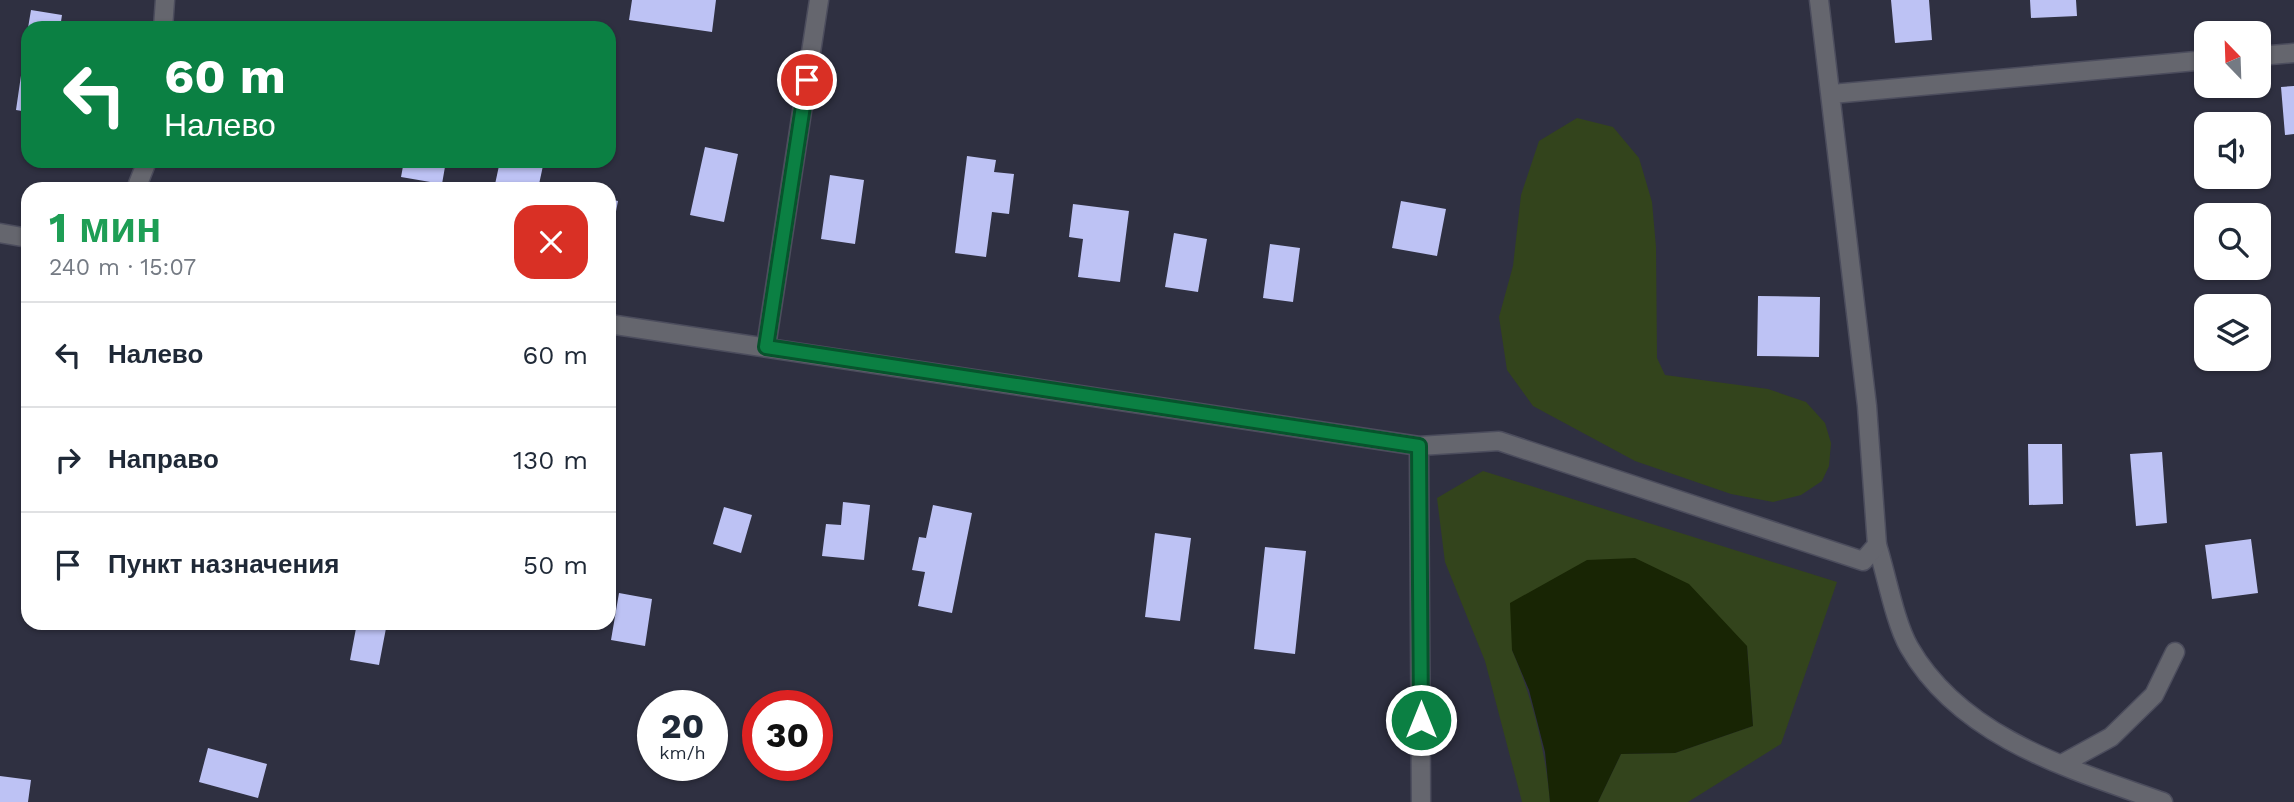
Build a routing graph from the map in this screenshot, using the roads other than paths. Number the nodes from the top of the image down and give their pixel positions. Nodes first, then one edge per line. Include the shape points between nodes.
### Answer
1 (164, 0) edge
2 (819, 0) edge
3 (1819, 0) edge
4 (163, 21) edge
5 (2294, 52) edge
6 (2272, 55) edge
7 (2194, 61) edge
8 (1832, 94) junction
9 (0, 233) edge
10 (21, 238) edge
11 (616, 325) edge
12 (766, 347) junction
13 (1419, 446) junction
14 (1877, 545) junction
15 (2175, 652) dead end
16 (2062, 764) junction
17 (1421, 802) edge
18 (2163, 802) edge

1 - 4 street
2 - 12 street
3 - 8 street
5 - 6 street
7 - 8 street
8 - 14 street via 1867,406
9 - 10 street
11 - 12 street
12 - 13 street
13 - 14 street via 1499,440 1863,561
13 - 17 street
14 - 16 street via 1908,645 1937,688 1990,731
15 - 16 street via 2154,695 2111,737
16 - 18 street

